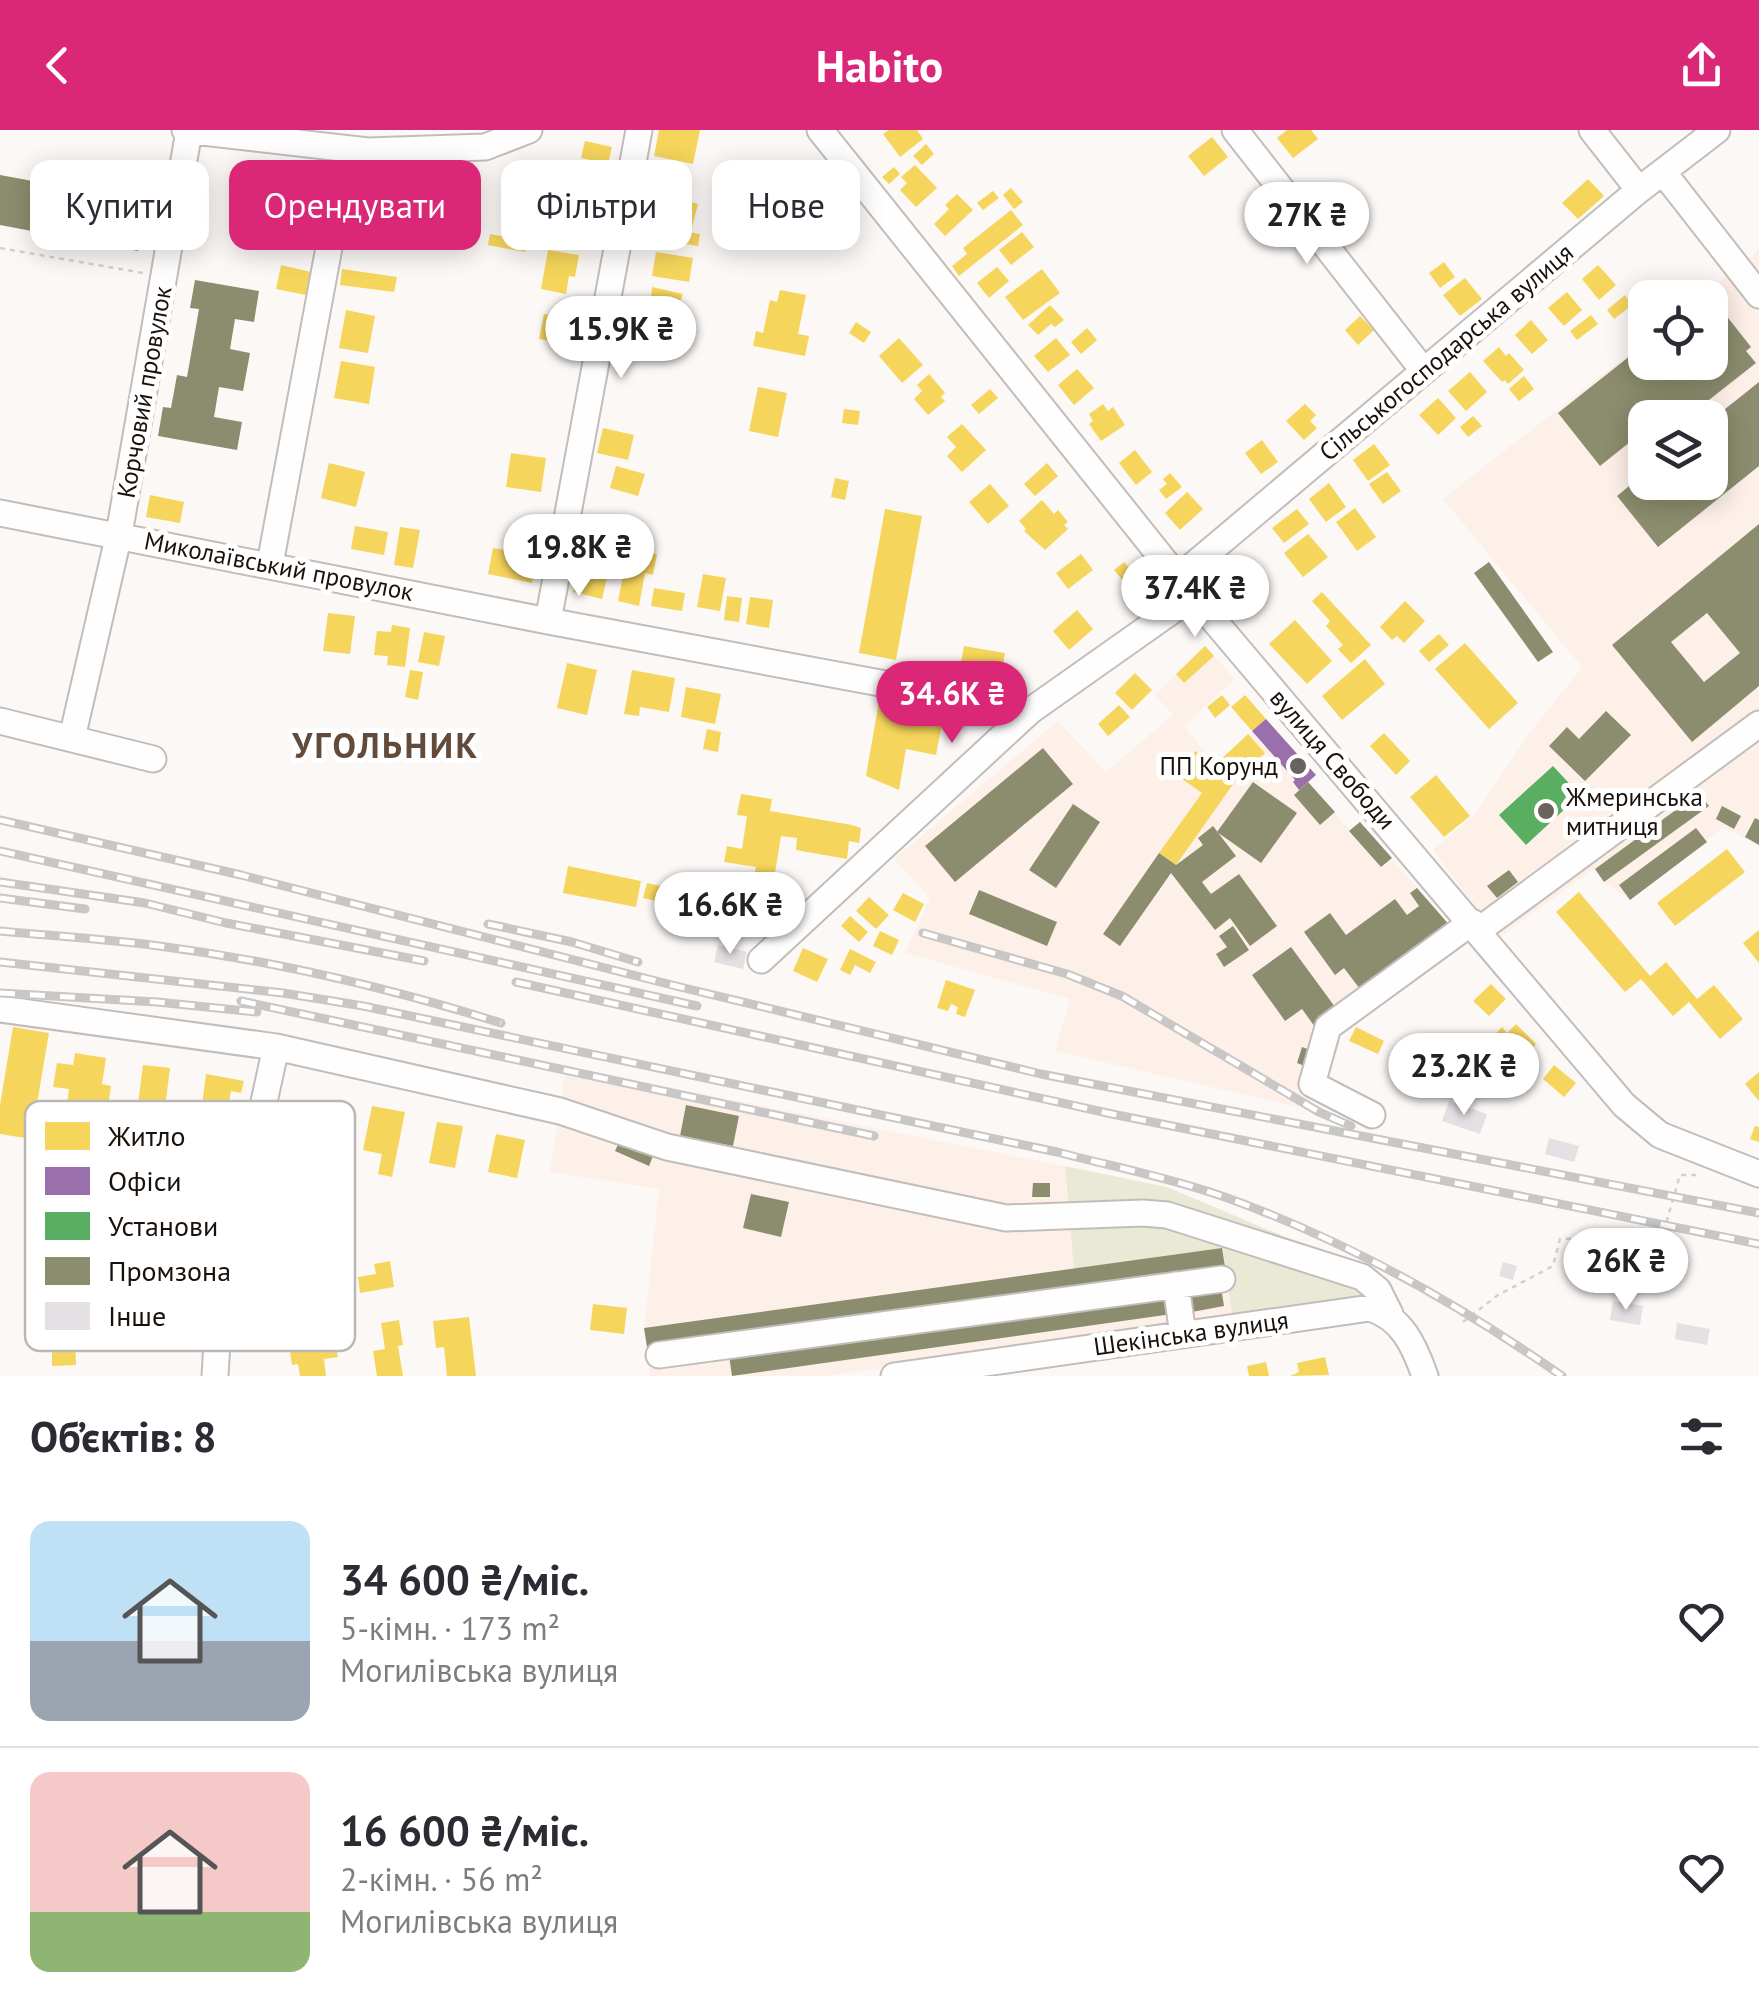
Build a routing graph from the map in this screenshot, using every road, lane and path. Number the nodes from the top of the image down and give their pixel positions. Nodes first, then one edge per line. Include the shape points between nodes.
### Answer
1 (187, 130) edge
2 (529, 130) edge
3 (639, 130) edge
4 (820, 130) edge
5 (1235, 130) edge
6 (1592, 130) edge
7 (1717, 130) edge
8 (347, 151) junction
9 (1662, 172) junction
10 (1639, 190) junction
11 (0, 248) edge
12 (164, 276) junction
13 (1759, 295) edge
14 (1423, 370) junction
15 (0, 512) edge
16 (119, 534) junction
17 (270, 564) junction
18 (1186, 587) junction
19 (548, 621) junction
20 (1030, 711) junction
21 (0, 721) edge
22 (1759, 724) edge
23 (72, 738) junction
24 (153, 759) dead end
25 (1476, 926) junction
26 (761, 960) dead end
27 (0, 1009) edge
28 (276, 1047) junction
29 (264, 1101) edge
30 (1372, 1116) dead end
31 (1756, 1172) edge
32 (1710, 1175) dead end
33 (1222, 1280) dead end
34 (1176, 1285) junction
35 (1380, 1311) junction
36 (1463, 1322) dead end
37 (1183, 1334) junction
38 (216, 1351) edge
39 (659, 1356) dead end
40 (942, 1372) edge
41 (214, 1376) edge
42 (894, 1376) edge
43 (1425, 1376) edge

1 - 8 street
1 - 12 street, Корчовий провулок
2 - 8 street via 485,147
3 - 19 street
4 - 18 street, вулиця Свободи
5 - 14 street
6 - 10 street
7 - 9 street, Сільськогосподарська вулиця
8 - 17 street
9 - 10 street, Сільськогосподарська вулиця
9 - 13 street
10 - 14 street, Сільськогосподарська вулиця
11 - 12 path
12 - 16 street, Корчовий провулок
14 - 18 street, Сільськогосподарська вулиця
15 - 16 street, Миколаївський провулок
16 - 17 street, Миколаївський провулок
16 - 23 street, Корчовий провулок
17 - 19 street, Миколаївський провулок
18 - 20 street, Сільськогосподарська вулиця
18 - 25 street, вулиця Свободи
19 - 20 street, Миколаївський провулок
20 - 26 street, Сільськогосподарська вулиця
21 - 23 street
22 - 25 street
23 - 24 street
25 - 30 street via 1328,1026 1312,1084
25 - 31 street, вулиця Свободи via 1624,1105 1660,1135
27 - 28 street
28 - 29 street
28 - 35 street via 560,1111 668,1147 992,1216 1168,1215 1362,1277 1378,1290
32 - 36 path via 1680,1176 1662,1234 1560,1239 1553,1266
33 - 34 street
34 - 37 street
34 - 39 street
35 - 37 street, Шекінська вулиця
35 - 43 street via 1403,1330
37 - 40 street, Шекінська вулиця
38 - 41 street
40 - 42 street, Шекінська вулиця

